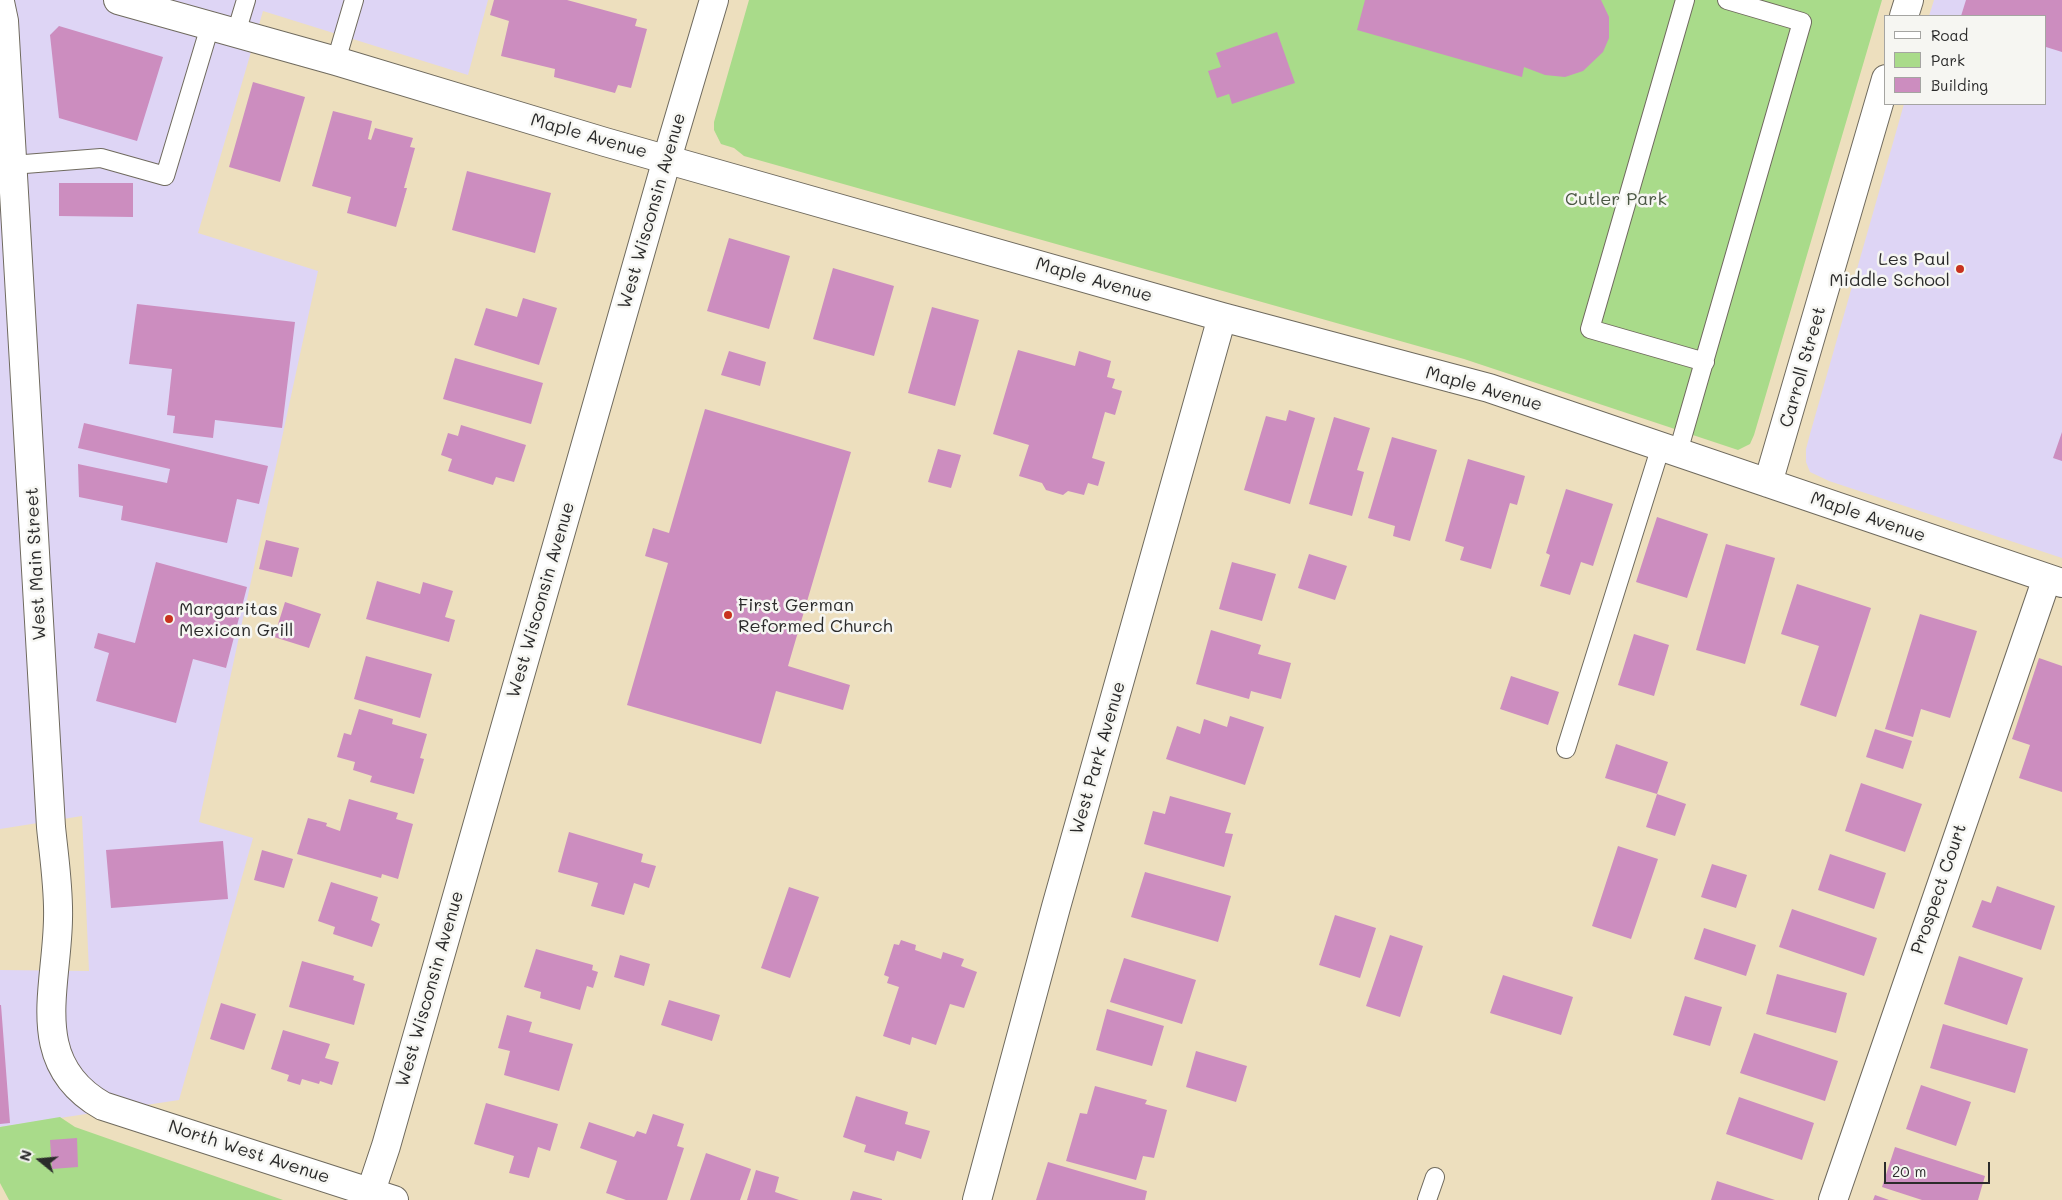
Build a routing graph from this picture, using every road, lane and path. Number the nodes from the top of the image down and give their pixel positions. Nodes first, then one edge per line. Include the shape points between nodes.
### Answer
1 (118, 0) edge
2 (246, 0) edge
3 (354, 0) edge
4 (714, 0) edge
5 (1685, 0) edge
6 (1727, 0) edge
7 (1909, 0) edge
8 (0, 2) edge
9 (1904, 15) edge
10 (210, 26) junction
11 (236, 33) junction
12 (336, 60) junction
13 (1884, 86) edge
14 (4, 118) edge
15 (667, 159) junction
16 (12, 165) junction
17 (1222, 317) junction
18 (1705, 362) junction
19 (1669, 449) junction
20 (1768, 483) junction
21 (2054, 581) edge
22 (1566, 749) dead end
23 (103, 1106) joint
24 (1435, 1177) dead end
25 (378, 1197) edge
26 (976, 1200) edge
27 (1427, 1200) edge
28 (1832, 1200) edge

1 - 10 street, Maple Avenue
2 - 11 lane
3 - 12 lane
4 - 15 street, West Wisconsin Avenue
5 - 18 lane via 1590,329
6 - 18 lane via 1802,22
7 - 9 street
8 - 14 street, West Main Street via 4,21
10 - 11 street, Maple Avenue
10 - 16 lane via 165,176 101,158
11 - 12 street, Maple Avenue
12 - 15 street, Maple Avenue
13 - 20 street, Carroll Street
14 - 16 street, West Main Street
15 - 17 street, Maple Avenue
15 - 25 street, West Wisconsin Avenue via 386,1146
16 - 23 street, West Main Street via 58,918 50,1023 53,1042 64,1069 89,1098
17 - 19 street, Maple Avenue via 1490,388
17 - 26 street, West Park Avenue
18 - 19 lane
19 - 20 street, Maple Avenue
19 - 22 lane
20 - 21 street, Maple Avenue
21 - 28 street, Prospect Court
23 - 25 street, North West Avenue
24 - 27 lane

